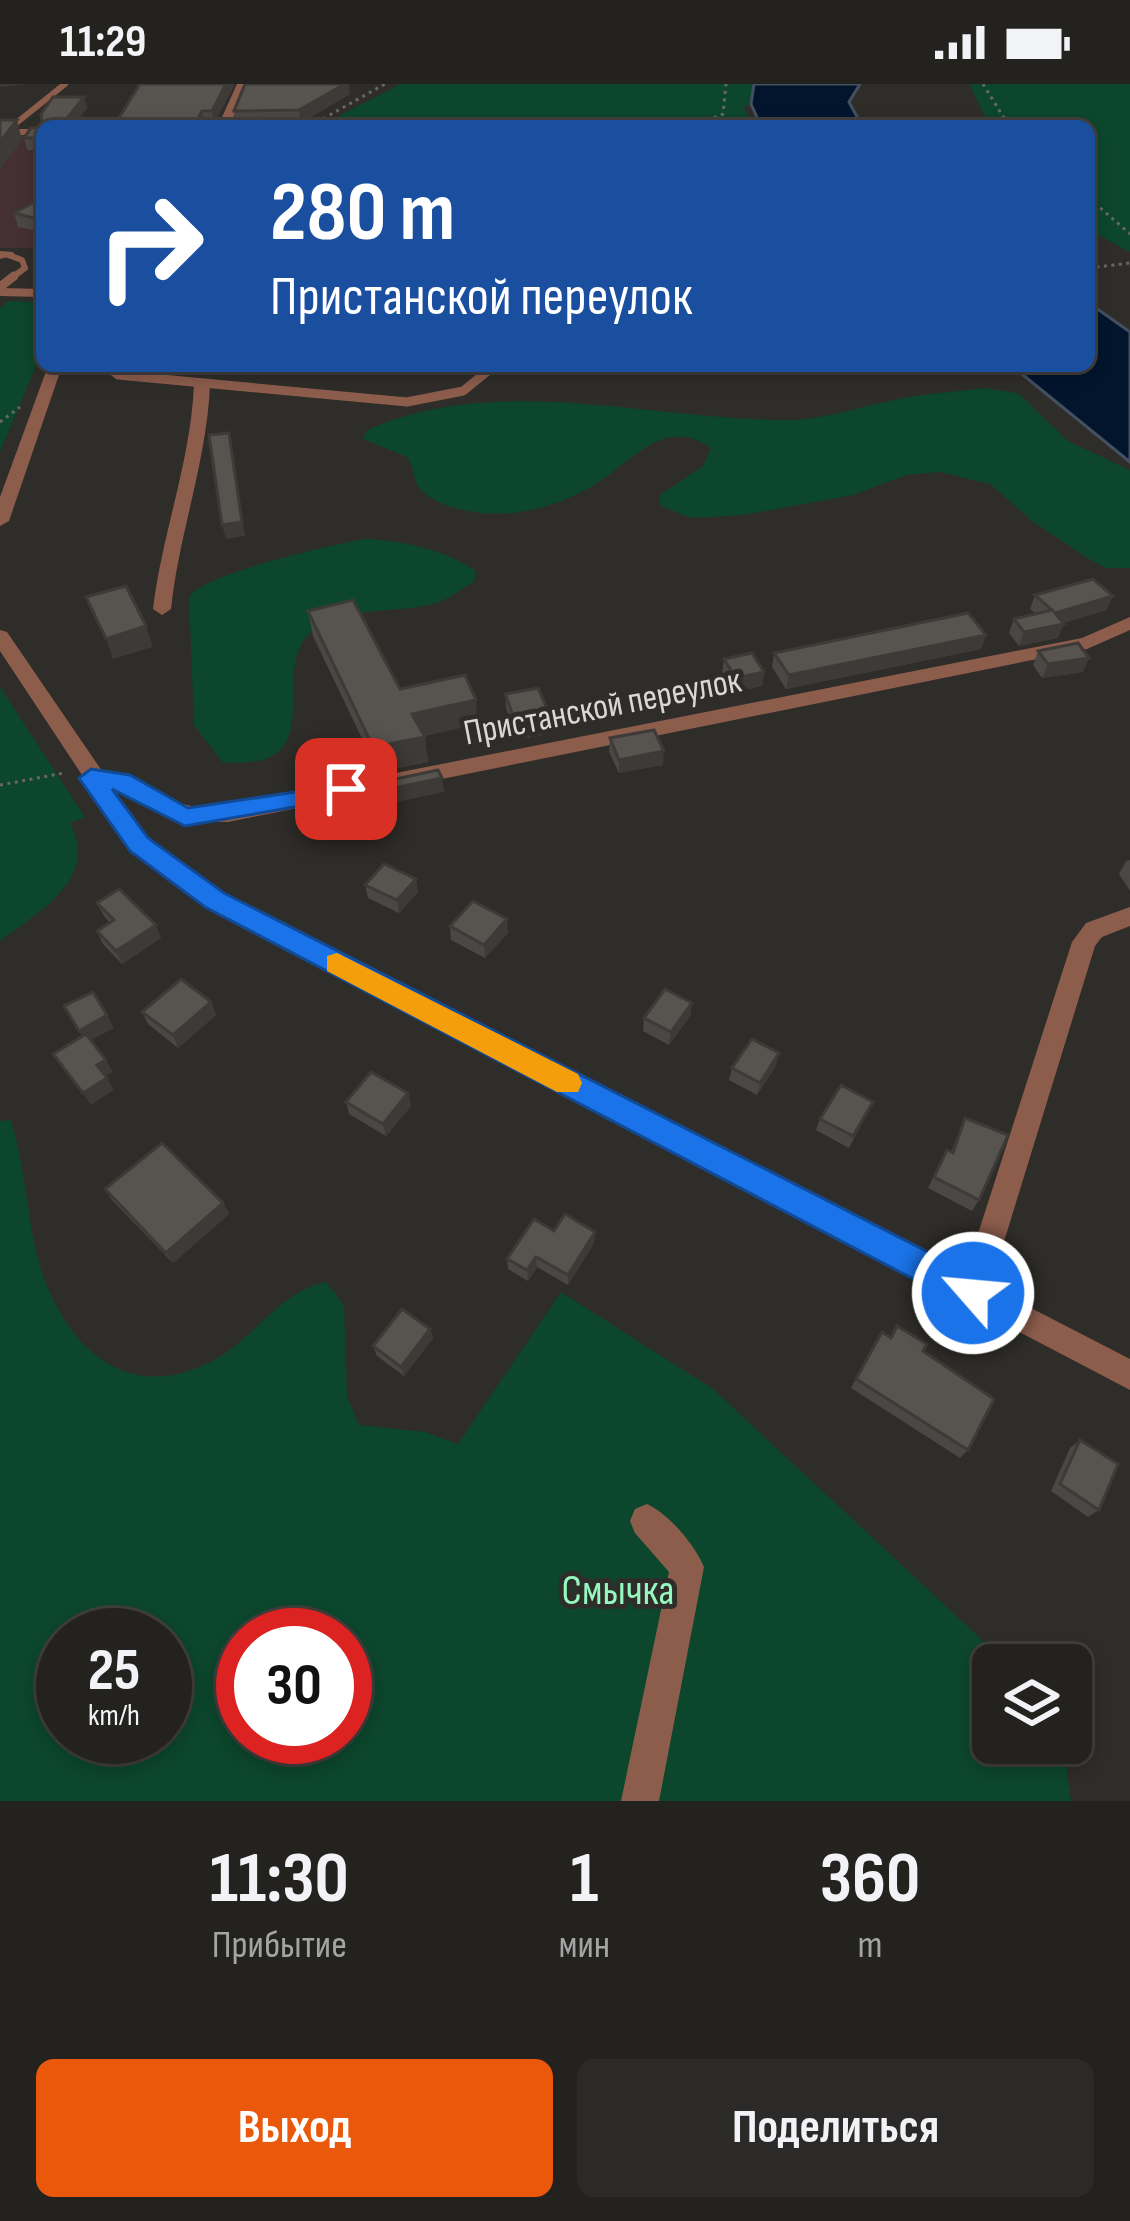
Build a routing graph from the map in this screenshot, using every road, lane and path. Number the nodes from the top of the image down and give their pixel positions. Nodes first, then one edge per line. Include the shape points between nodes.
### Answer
1 (65, 84) edge
2 (242, 84) edge
3 (385, 84) edge
4 (726, 84) edge
5 (983, 84) edge
6 (227, 120) edge
7 (321, 120) edge
8 (709, 120) edge
9 (1005, 120) edge
10 (2, 132) edge
11 (36, 132) edge
12 (1095, 203) edge
13 (1130, 234) edge
14 (4, 255) edge
15 (1130, 263) edge
16 (1095, 267) edge
17 (0, 289) edge
18 (36, 292) edge
19 (53, 372) edge
20 (114, 372) edge
21 (487, 372) edge
22 (202, 384) junction
23 (29, 401) dead end
24 (0, 422) edge
25 (0, 521) edge
26 (162, 609) dead end
27 (1130, 623) edge
28 (0, 636) edge
29 (78, 775) junction
30 (0, 785) edge
31 (1130, 916) edge
32 (973, 1293) junction
33 (1130, 1375) edge
34 (647, 1521) dead end
35 (640, 1801) edge

1 - 10 lane
2 - 6 street
3 - 7 path
4 - 8 path via 723,115
5 - 9 path
10 - 11 street
12 - 13 path
14 - 17 lane via 26,268
15 - 16 path
17 - 18 street
19 - 25 street
20 - 22 lane
21 - 22 lane via 463,391 407,402
22 - 26 street via 203,435 165,559
23 - 24 path
27 - 29 street, Пристанской переулок via 1087,643 228,814 185,817 122,781
28 - 29 street
29 - 30 path
29 - 32 street via 139,844 214,900
31 - 32 street via 1084,942
32 - 33 street
34 - 35 street via 687,1567

